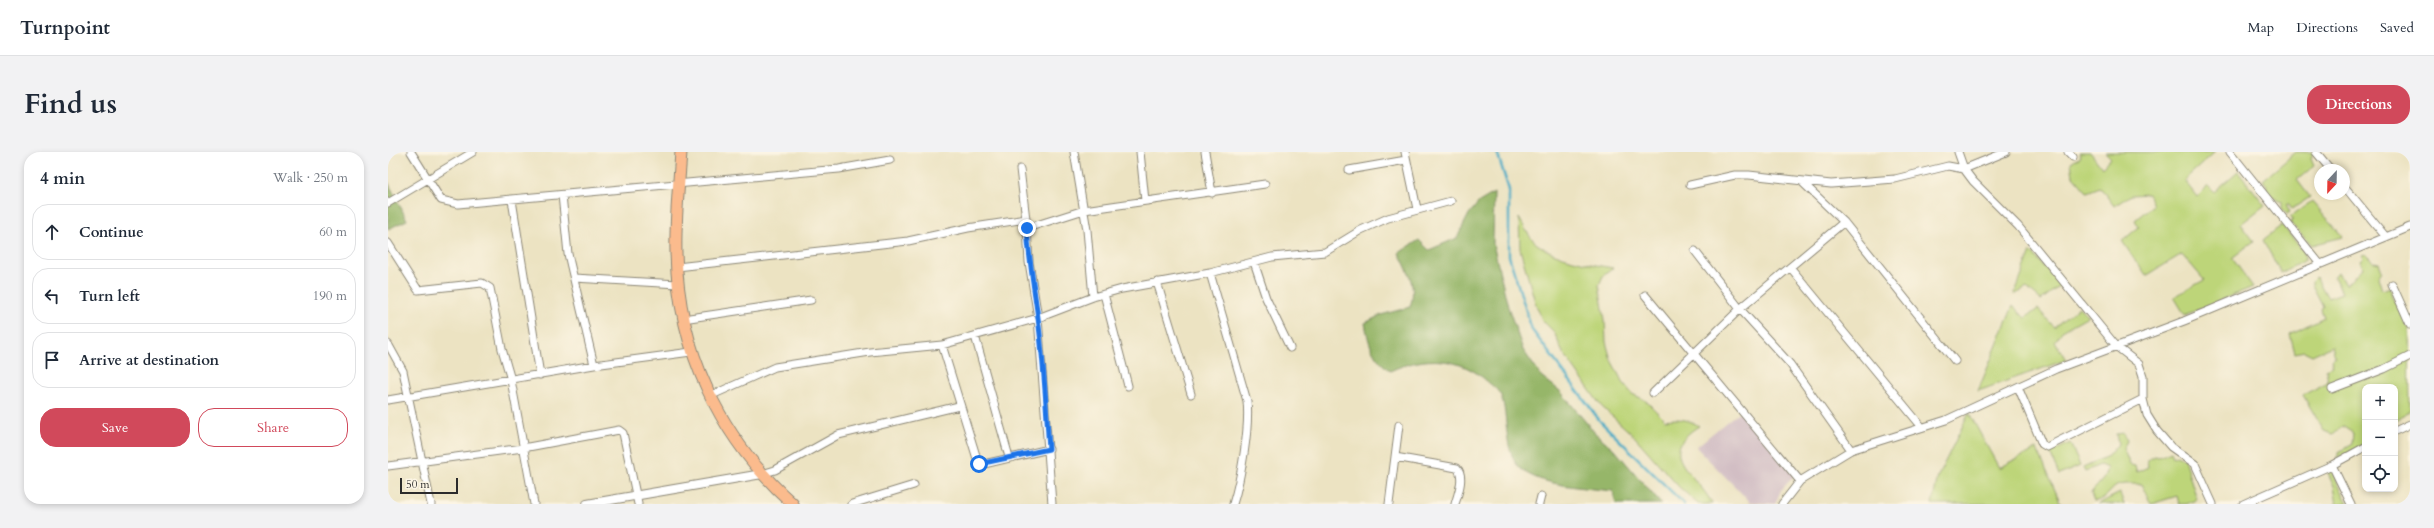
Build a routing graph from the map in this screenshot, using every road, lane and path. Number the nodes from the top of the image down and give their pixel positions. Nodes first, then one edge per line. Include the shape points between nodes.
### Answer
1 (411, 152) edge
2 (473, 152) edge
3 (681, 152) edge
4 (1074, 152) edge
5 (1140, 152) edge
6 (1205, 152) edge
7 (1405, 152) edge
8 (1958, 152) edge
9 (2006, 152) edge
10 (2230, 152) edge
11 (2316, 152) edge
12 (890, 160) dead end
13 (1406, 160) junction
14 (2326, 164) edge
15 (1020, 169) dead end
16 (1964, 169) junction
17 (1349, 170) dead end
18 (427, 178) junction
19 (1802, 182) junction
20 (679, 183) junction
21 (1265, 184) dead end
22 (1690, 185) dead end
23 (1212, 193) junction
24 (2350, 193) edge
25 (562, 194) junction
26 (512, 200) junction
27 (1145, 201) junction
28 (1452, 201) dead end
29 (388, 203) edge
30 (1417, 209) junction
31 (1084, 210) junction
32 (1026, 220) junction
33 (1844, 222) junction
34 (2410, 227) edge
35 (1027, 228) junction
36 (2386, 236) junction
37 (388, 243) edge
38 (1694, 251) dead end
39 (1254, 262) junction
40 (2320, 264) junction
41 (676, 267) junction
42 (1790, 267) junction
43 (1210, 273) junction
44 (574, 278) junction
45 (1157, 282) junction
46 (678, 284) junction
47 (2392, 284) dead end
48 (1104, 294) junction
49 (1645, 295) dead end
50 (1093, 297) junction
51 (811, 300) dead end
52 (1740, 309) junction
53 (1038, 318) junction
54 (683, 319) junction
55 (2410, 324) edge
56 (975, 336) junction
57 (388, 344) edge
58 (942, 345) junction
59 (2117, 347) junction
60 (1290, 348) dead end
61 (691, 352) junction
62 (1694, 353) junction
63 (2410, 356) edge
64 (1955, 361) dead end
65 (594, 365) junction
66 (540, 375) junction
67 (511, 380) junction
68 (1128, 386) dead end
69 (2018, 386) junction
70 (2332, 390) dead end
71 (1653, 393) dead end
72 (1191, 394) dead end
73 (710, 396) junction
74 (410, 397) junction
75 (388, 400) edge
76 (2143, 400) junction
77 (959, 406) junction
78 (2410, 424) edge
79 (1399, 425) dead end
80 (1922, 427) junction
81 (2398, 430) edge
82 (523, 448) junction
83 (1049, 449) junction
84 (2362, 449) edge
85 (1851, 450) junction
86 (1009, 457) junction
87 (1395, 457) junction
88 (423, 462) junction
89 (2332, 465) junction
90 (388, 466) edge
91 (762, 474) junction
92 (1800, 481) junction
93 (914, 485) dead end
94 (636, 494) junction
95 (1541, 496) dead end
96 (431, 504) edge
97 (534, 504) edge
98 (586, 504) edge
99 (638, 504) edge
100 (793, 504) edge
101 (852, 504) edge
102 (1052, 504) edge
103 (1233, 504) edge
104 (1388, 504) edge
105 (1456, 504) edge
106 (1539, 504) edge
107 (1782, 504) edge
108 (2213, 504) edge
109 (2243, 504) edge
110 (2351, 504) edge

1 - 18 street
2 - 18 street
3 - 20 highway
4 - 31 street
5 - 27 street
6 - 23 street
7 - 13 street
8 - 16 street
9 - 16 street
10 - 40 street
11 - 14 street
12 - 20 street via 839,169
13 - 17 street
13 - 30 street
15 - 32 street
16 - 19 street via 1948,166 1895,179 1831,184
16 - 59 street via 2018,226
18 - 26 street via 445,202 471,204
18 - 29 street
19 - 22 street via 1735,175
19 - 33 street
20 - 25 street
20 - 41 highway
21 - 23 street
23 - 27 street
24 - 36 street
25 - 26 street
25 - 44 street via 568,254
26 - 66 street
27 - 31 street
28 - 30 street
30 - 39 street via 1361,230 1325,252 1272,257
31 - 35 street
31 - 50 street
32 - 35 street
32 - 41 street via 968,228 908,241
33 - 42 street
33 - 64 street
34 - 36 street
35 - 53 street via 1029,262
36 - 40 street
37 - 67 street via 418,290 487,284 491,291
38 - 52 street
39 - 43 street
39 - 60 street via 1266,298
40 - 59 street
41 - 46 highway
42 - 52 street
42 - 80 street
43 - 45 street
43 - 103 street via 1247,401 1247,420
44 - 46 street
44 - 65 street
45 - 48 street
45 - 72 street
46 - 54 highway
47 - 55 street
48 - 50 street
48 - 68 street
49 - 62 street
50 - 53 street
51 - 54 street
52 - 62 street
52 - 85 street via 1790,364
53 - 56 street
53 - 83 street
54 - 61 highway
56 - 58 street
56 - 86 street
57 - 74 street via 403,372
58 - 73 street via 870,352 775,367
58 - 77 street
59 - 69 street
59 - 76 street via 2139,364 2142,370
61 - 65 street
61 - 73 highway
62 - 71 street
62 - 92 street
63 - 70 street
65 - 66 street
66 - 67 street
67 - 74 street
67 - 82 street
69 - 76 street via 2042,444 2046,447
69 - 80 street via 1946,420
73 - 91 highway via 734,439
74 - 75 street
74 - 88 street
76 - 108 street via 2147,415 2157,431 2179,454 2196,464
77 - 86 street via 978,462 984,464
77 - 91 street via 838,435 775,470
78 - 81 street
79 - 87 street
80 - 85 street
82 - 88 street
82 - 94 street via 619,430 623,433
82 - 97 street
83 - 86 street
83 - 102 street
84 - 89 street
85 - 92 street
87 - 104 street
87 - 105 street via 1456,468 1461,479
88 - 90 street
88 - 96 street
89 - 109 street
89 - 110 street
91 - 94 street
91 - 100 highway
92 - 107 street
93 - 101 street
94 - 98 street
94 - 99 street
95 - 106 street

